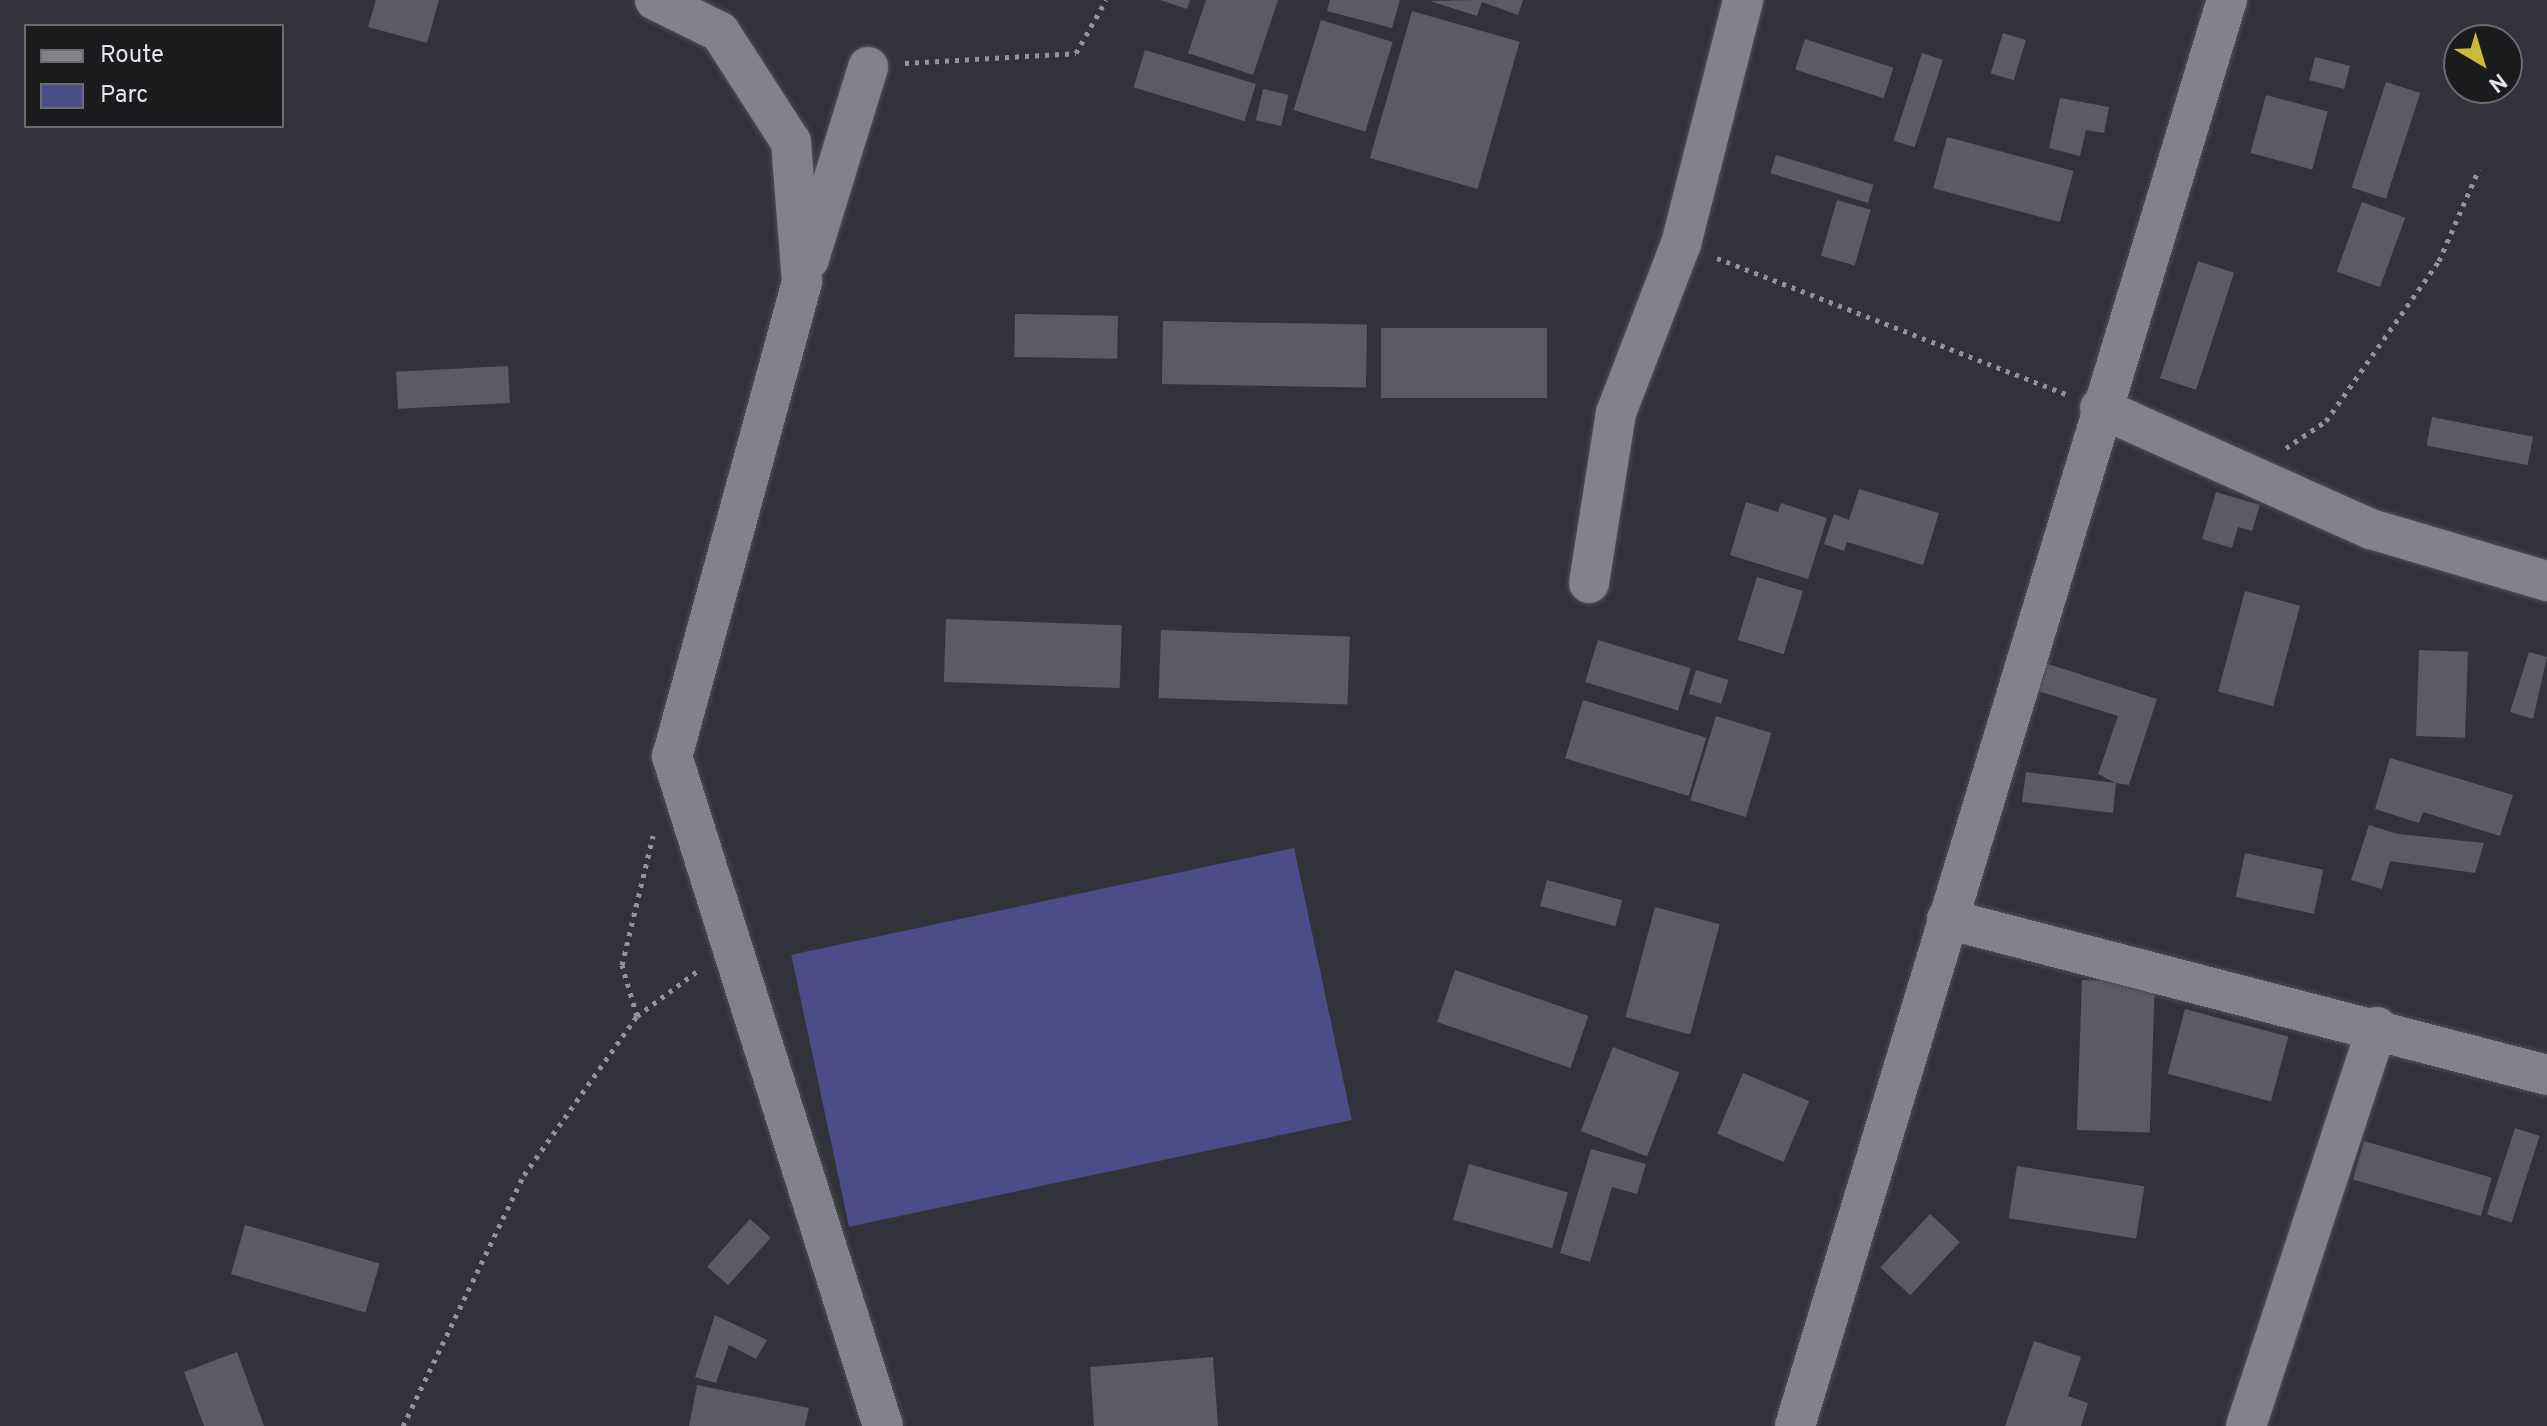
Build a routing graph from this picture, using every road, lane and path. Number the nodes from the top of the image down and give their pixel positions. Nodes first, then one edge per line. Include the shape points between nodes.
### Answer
1 (655, 0) edge
2 (1106, 0) edge
3 (1743, 0) edge
4 (2227, 0) edge
5 (868, 67) joint
6 (2479, 169) dead end
7 (1681, 244) junction
8 (802, 282) junction
9 (2100, 408) junction
10 (2245, 476) junction
11 (2547, 581) edge
12 (1589, 583) dead end
13 (655, 831) dead end
14 (1947, 919) junction
15 (732, 946) junction
16 (637, 1016) junction
17 (2377, 1027) junction
18 (2547, 1075) edge
19 (403, 1426) edge
20 (883, 1426) edge
21 (1795, 1426) edge
22 (2246, 1426) edge

1 - 8 street via 720,32 791,142
2 - 5 path via 1076,53
3 - 7 street
4 - 9 street
5 - 8 street
6 - 10 path via 2439,261 2326,421
7 - 9 path
7 - 12 street via 1616,413
8 - 15 street via 672,756
9 - 10 street
9 - 14 street
10 - 11 street via 2371,529
13 - 16 path via 622,965
14 - 17 street
14 - 21 street
15 - 16 path
15 - 20 street
16 - 19 path via 524,1175
17 - 18 street
17 - 22 street

